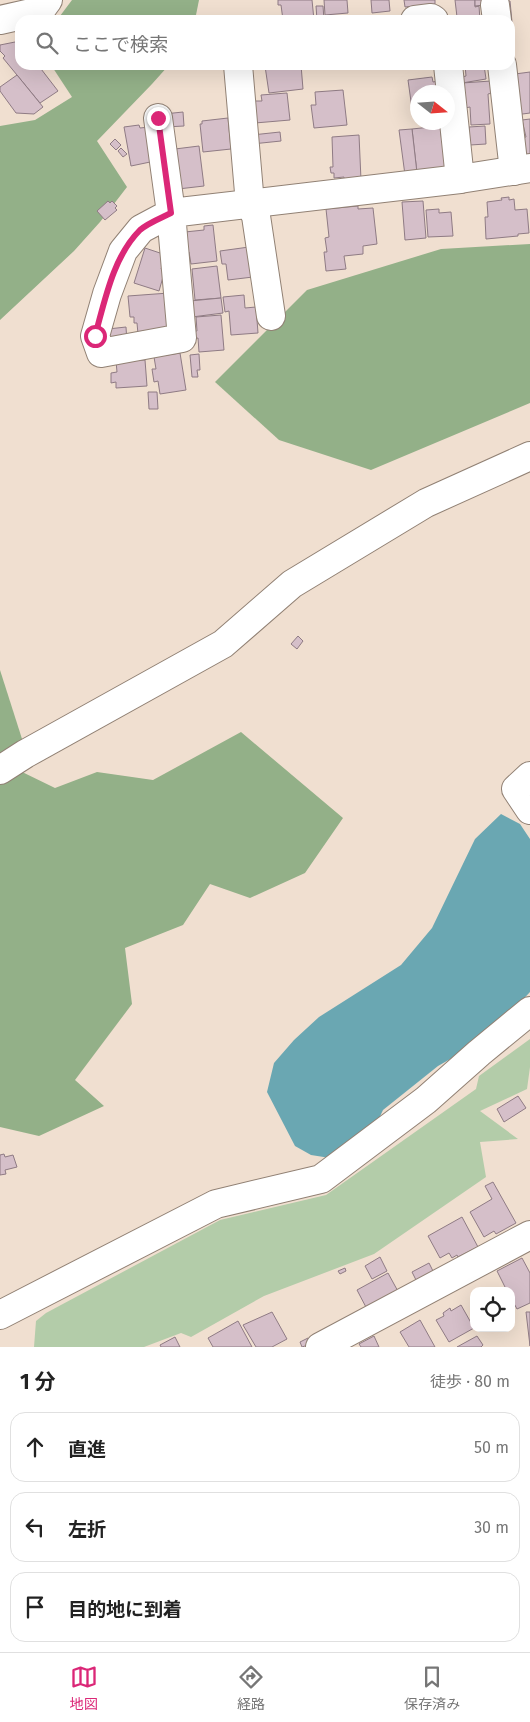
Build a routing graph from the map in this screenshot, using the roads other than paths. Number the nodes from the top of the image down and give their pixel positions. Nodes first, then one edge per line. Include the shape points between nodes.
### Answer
1 (48, 0) edge
2 (22, 15) edge
3 (15, 17) edge
4 (0, 20) edge
5 (238, 70) edge
6 (449, 70) edge
7 (503, 70) edge
8 (158, 118) dead end
9 (522, 170) edge
10 (460, 179) junction
11 (250, 204) junction
12 (171, 213) junction
13 (270, 316) dead end
14 (530, 456) edge
15 (0, 770) edge
16 (530, 776) edge
17 (530, 810) edge
18 (530, 1011) edge
19 (530, 1235) edge
20 (0, 1315) edge
21 (320, 1347) edge

1 - 2 street via 40,11
3 - 4 street
5 - 11 street
6 - 10 street
7 - 9 street
8 - 12 street
9 - 10 street
10 - 11 street
11 - 12 street
11 - 13 street via 256,216
12 - 12 street via 182,338 101,353 95,336 106,294 123,251 141,229
14 - 15 street via 426,503 292,584 223,644
16 - 17 street via 516,789
18 - 20 street via 426,1100 321,1179 216,1204
19 - 21 street

